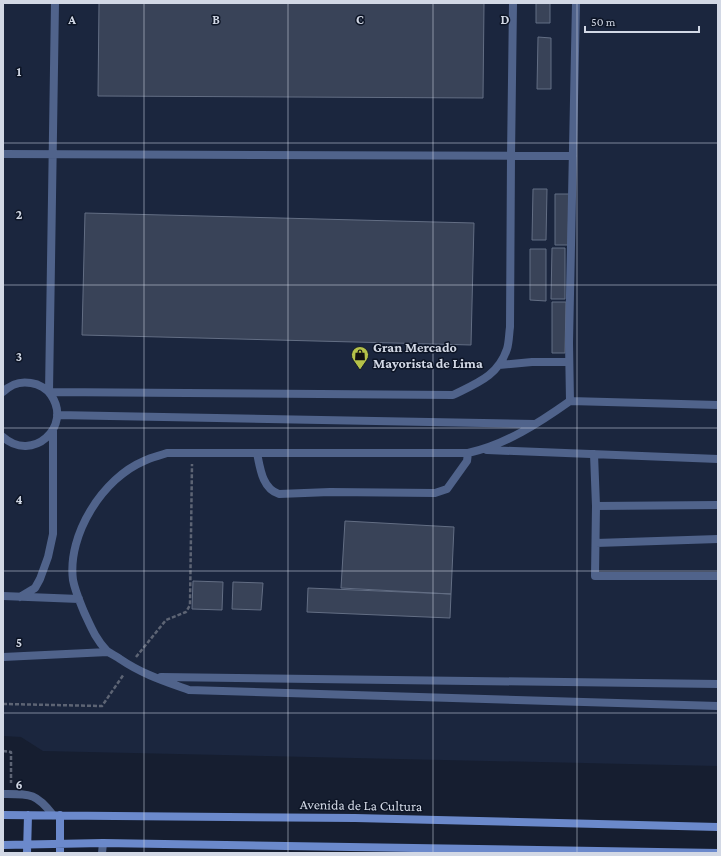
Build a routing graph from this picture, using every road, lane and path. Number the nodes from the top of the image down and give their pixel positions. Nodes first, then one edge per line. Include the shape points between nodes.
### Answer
1 (55, 3) edge
2 (513, 3) edge
3 (576, 3) edge
4 (3, 154) edge
5 (52, 154) junction
6 (510, 156) junction
7 (573, 156) junction
8 (569, 362) junction
9 (499, 365) junction
10 (3, 392) edge
11 (49, 392) junction
12 (570, 401) junction
13 (718, 404) edge
14 (57, 415) junction
15 (535, 424) junction
16 (53, 431) junction
17 (3, 437) edge
18 (484, 450) junction
19 (193, 453) junction
20 (257, 453) junction
21 (468, 453) junction
22 (594, 454) junction
23 (718, 459) edge
24 (596, 506) junction
25 (718, 506) edge
26 (718, 539) edge
27 (596, 543) junction
28 (718, 576) edge
29 (3, 596) edge
30 (20, 597) junction
31 (79, 599) junction
32 (108, 652) junction
33 (3, 657) edge
34 (130, 665) junction
35 (152, 677) junction
36 (718, 684) edge
37 (3, 704) edge
38 (718, 706) edge
39 (3, 751) edge
40 (7, 794) edge
41 (3, 815) edge
42 (28, 815) junction
43 (56, 815) junction
44 (718, 827) edge
45 (103, 843) junction
46 (3, 844) edge
47 (60, 844) junction
48 (27, 849) edge
49 (60, 853) edge
50 (102, 853) edge
51 (718, 853) edge

1 - 5 lane
2 - 6 lane
3 - 7 lane
4 - 5 lane
5 - 6 lane
5 - 11 lane
6 - 7 lane
6 - 9 lane via 510,327 507,349
7 - 8 lane
8 - 9 lane
8 - 12 lane
9 - 11 lane via 487,378 453,394
10 - 11 lane via 18,383 27,382 35,383
11 - 14 lane via 57,407
12 - 13 lane
12 - 15 lane
14 - 15 lane
14 - 16 lane
15 - 18 lane
16 - 17 lane via 42,442 28,446 13,444
16 - 30 lane via 53,534 40,579 35,588
18 - 21 lane
18 - 22 lane
19 - 20 lane
19 - 31 lane via 167,453 143,461 124,472 107,488 90,510 80,532 73,558 73,580
19 - 34 path via 190,605 186,612 166,620
20 - 21 lane
20 - 21 lane via 262,476 274,492 279,494 435,493 447,489 467,461
22 - 23 lane
22 - 24 lane
24 - 25 lane
24 - 27 lane
26 - 27 lane
27 - 28 lane via 595,576
29 - 30 lane
30 - 31 lane
31 - 32 lane via 94,634
32 - 33 lane
32 - 34 lane
34 - 35 lane
34 - 37 path via 102,706
35 - 36 lane
35 - 38 lane via 189,690
39 - 40 path via 11,752
40 - 43 lane via 29,795 42,801
41 - 42 main road, Avenida de La Cultura
42 - 43 main road, Avenida de La Cultura
42 - 48 main road
43 - 44 main road, Avenida de La Cultura via 355,818
43 - 47 main road
45 - 47 main road
45 - 50 lane
45 - 51 main road
46 - 48 main road
47 - 48 main road
47 - 49 main road

